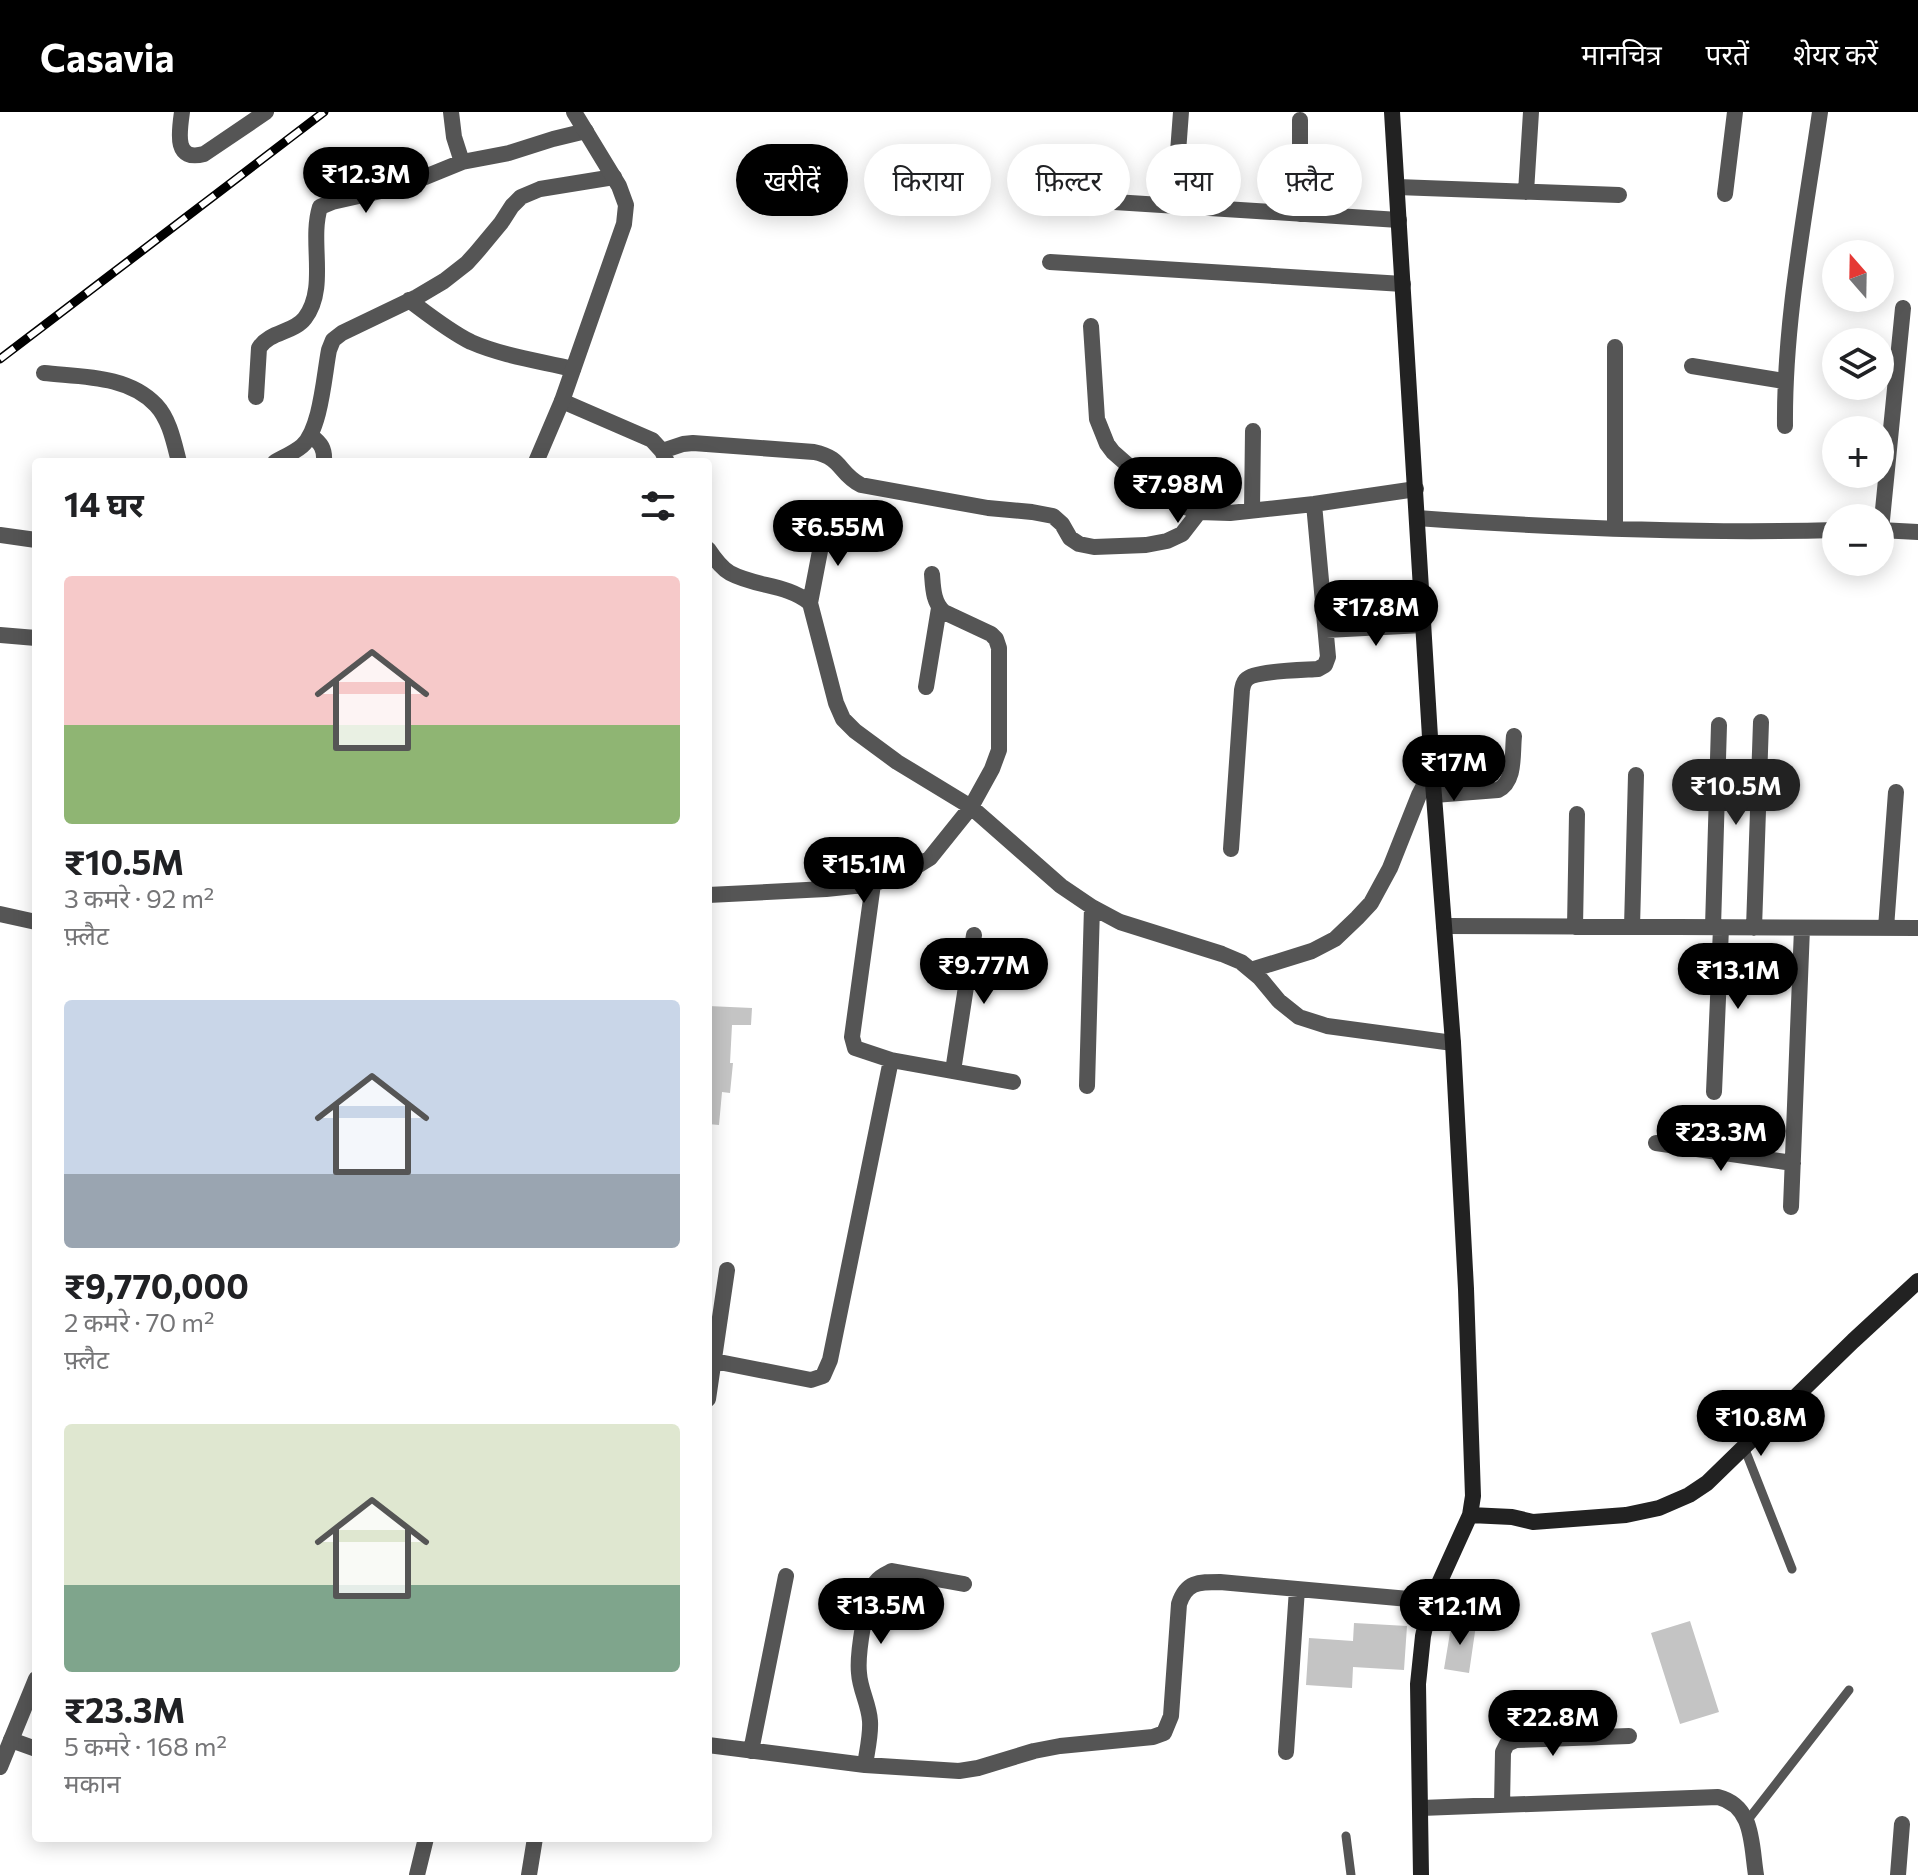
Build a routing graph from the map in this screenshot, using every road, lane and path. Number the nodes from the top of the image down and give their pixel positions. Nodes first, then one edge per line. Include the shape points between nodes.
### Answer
1 (182, 112) edge
2 (266, 112) edge
3 (451, 112) edge
4 (574, 112) edge
5 (1181, 112) edge
6 (1392, 112) edge
7 (1531, 112) edge
8 (1735, 112) edge
9 (1820, 112) edge
10 (1300, 120) dead end
11 (586, 131) junction
12 (1179, 144) edge
13 (1300, 144) edge
14 (462, 162) junction
15 (614, 177) junction
16 (1397, 187) junction
17 (1526, 192) junction
18 (1725, 194) dead end
19 (1619, 195) dead end
20 (1333, 216) edge
21 (1399, 220) junction
22 (1050, 262) dead end
23 (1403, 284) junction
24 (409, 300) junction
25 (1903, 308) dead end
26 (1091, 326) dead end
27 (1615, 347) dead end
28 (1692, 366) dead end
29 (573, 369) junction
30 (44, 373) dead end
31 (1784, 381) junction
32 (256, 397) dead end
33 (562, 401) junction
34 (1785, 426) dead end
35 (1253, 431) dead end
36 (311, 436) junction
37 (665, 456) edge
38 (178, 458) edge
39 (282, 458) edge
40 (324, 458) edge
41 (538, 458) edge
42 (1416, 489) junction
43 (1314, 504) junction
44 (1883, 504) edge
45 (1252, 510) junction
46 (1199, 512) junction
47 (1417, 518) junction
48 (825, 525) dead end
49 (1615, 529) junction
50 (1822, 530) edge
51 (1894, 531) edge
52 (1918, 532) edge
53 (0, 535) edge
54 (32, 539) edge
55 (714, 564) edge
56 (932, 574) dead end
57 (810, 603) junction
58 (939, 608) junction
59 (1423, 625) junction
60 (1326, 630) junction
61 (0, 635) edge
62 (32, 638) edge
63 (926, 687) dead end
64 (1761, 722) dead end
65 (1719, 725) dead end
66 (1514, 736) dead end
67 (1432, 770) junction
68 (1636, 775) dead end
69 (1896, 792) dead end
70 (1434, 795) junction
71 (971, 807) junction
72 (1577, 814) dead end
73 (1231, 849) dead end
74 (873, 884) junction
75 (712, 895) edge
76 (1092, 907) junction
77 (0, 914) edge
78 (32, 921) edge
79 (1444, 926) junction
80 (1575, 927) junction
81 (1632, 927) junction
82 (1717, 928) junction
83 (1754, 928) junction
84 (1802, 928) junction
85 (1886, 928) junction
86 (1918, 928) edge
87 (974, 935) dead end
88 (1251, 970) junction
89 (1453, 1043) junction
90 (891, 1060) junction
91 (953, 1071) junction
92 (1013, 1082) dead end
93 (1087, 1086) dead end
94 (1714, 1092) dead end
95 (1656, 1143) dead end
96 (1793, 1163) junction
97 (1791, 1207) dead end
98 (727, 1270) dead end
99 (1918, 1281) edge
100 (714, 1361) junction
101 (712, 1374) edge
102 (1744, 1447) junction
103 (1470, 1515) junction
104 (1792, 1569) dead end
105 (786, 1576) dead end
106 (964, 1584) dead end
107 (1297, 1589) junction
108 (1431, 1601) junction
109 (32, 1689) edge
110 (1849, 1690) dead end
111 (1629, 1736) dead end
112 (11, 1740) junction
113 (712, 1746) edge
114 (32, 1748) edge
115 (751, 1751) junction
116 (1286, 1752) dead end
117 (865, 1765) junction
118 (0, 1767) edge
119 (1502, 1805) junction
120 (1421, 1808) junction
121 (1747, 1821) junction
122 (1902, 1824) dead end
123 (1346, 1836) dead end
124 (425, 1842) edge
125 (534, 1842) edge
126 (417, 1875) edge
127 (529, 1875) edge
128 (1351, 1875) edge
129 (1421, 1875) edge
130 (1756, 1875) edge
131 (1898, 1875) edge

1 - 2 street via 182,146 193,157
3 - 14 street
4 - 11 street
5 - 12 street
6 - 16 main road
7 - 17 street
8 - 18 street
9 - 31 street
10 - 13 street
11 - 14 street
11 - 15 street
14 - 32 street via 403,186 320,207 312,305 295,327 263,341
15 - 24 street via 521,197 467,263
15 - 29 street via 626,205 624,224
16 - 17 street
16 - 21 main road
17 - 19 street
20 - 21 street
21 - 23 main road
22 - 23 street
23 - 42 main road
24 - 29 street via 471,342
24 - 36 street via 333,340
25 - 44 street
26 - 46 street via 1097,419 1107,444 1156,490
27 - 49 street
28 - 31 street
29 - 33 street
30 - 38 street via 98,378 141,393 167,423
31 - 34 street
33 - 37 street via 652,440
33 - 41 street
35 - 45 street
36 - 39 street
36 - 40 street via 323,447
37 - 46 street via 693,443 827,454 861,485 1053,516 1070,538 1094,547 1167,541 1182,534
42 - 43 street
42 - 47 main road
43 - 45 street
43 - 60 street
45 - 46 street
47 - 49 street
47 - 59 main road
48 - 57 street
49 - 50 street
51 - 52 street
53 - 54 street
55 - 57 street
56 - 58 street
57 - 71 street via 843,719 897,762
58 - 63 street
58 - 71 street via 991,634 999,648 999,750
59 - 60 street
59 - 67 main road
60 - 73 street via 1325,665 1244,681
61 - 62 street
64 - 83 street
65 - 82 street
66 - 70 street via 1505,786
67 - 70 main road
67 - 88 street via 1371,903 1335,939
68 - 81 street
69 - 85 street
70 - 79 main road
71 - 74 street via 930,858
71 - 76 street
72 - 80 street
74 - 75 street
74 - 90 street via 852,1037 855,1048
76 - 88 street via 1120,922 1222,954
76 - 93 street
77 - 78 street
79 - 80 street
79 - 89 main road
80 - 81 street
81 - 82 street
82 - 83 street
82 - 94 street
83 - 84 street
84 - 85 street
84 - 96 street
85 - 86 street
87 - 91 street
88 - 89 street via 1299,1017 1327,1026
89 - 103 main road via 1471,1405
90 - 91 street
90 - 100 street via 823,1376 811,1380
91 - 92 street
95 - 96 street
96 - 97 street
98 - 100 street
99 - 102 main road
100 - 101 street
102 - 103 main road via 1698,1489 1659,1508 1533,1522
102 - 104 lane
103 - 108 main road
105 - 115 street
106 - 117 street via 892,1571 875,1583 858,1662 871,1726
107 - 108 street
107 - 116 street
107 - 117 street via 1202,1582 1183,1592 1171,1716 1164,1733 1047,1748 959,1771
108 - 120 main road via 1418,1684
109 - 112 street
110 - 121 lane
111 - 119 street via 1507,1744
112 - 114 street
112 - 118 street
113 - 115 street
115 - 117 street
119 - 120 street
119 - 121 street via 1718,1797 1739,1807
120 - 129 main road
121 - 130 street
122 - 131 street
123 - 128 lane
124 - 126 street
125 - 127 street

